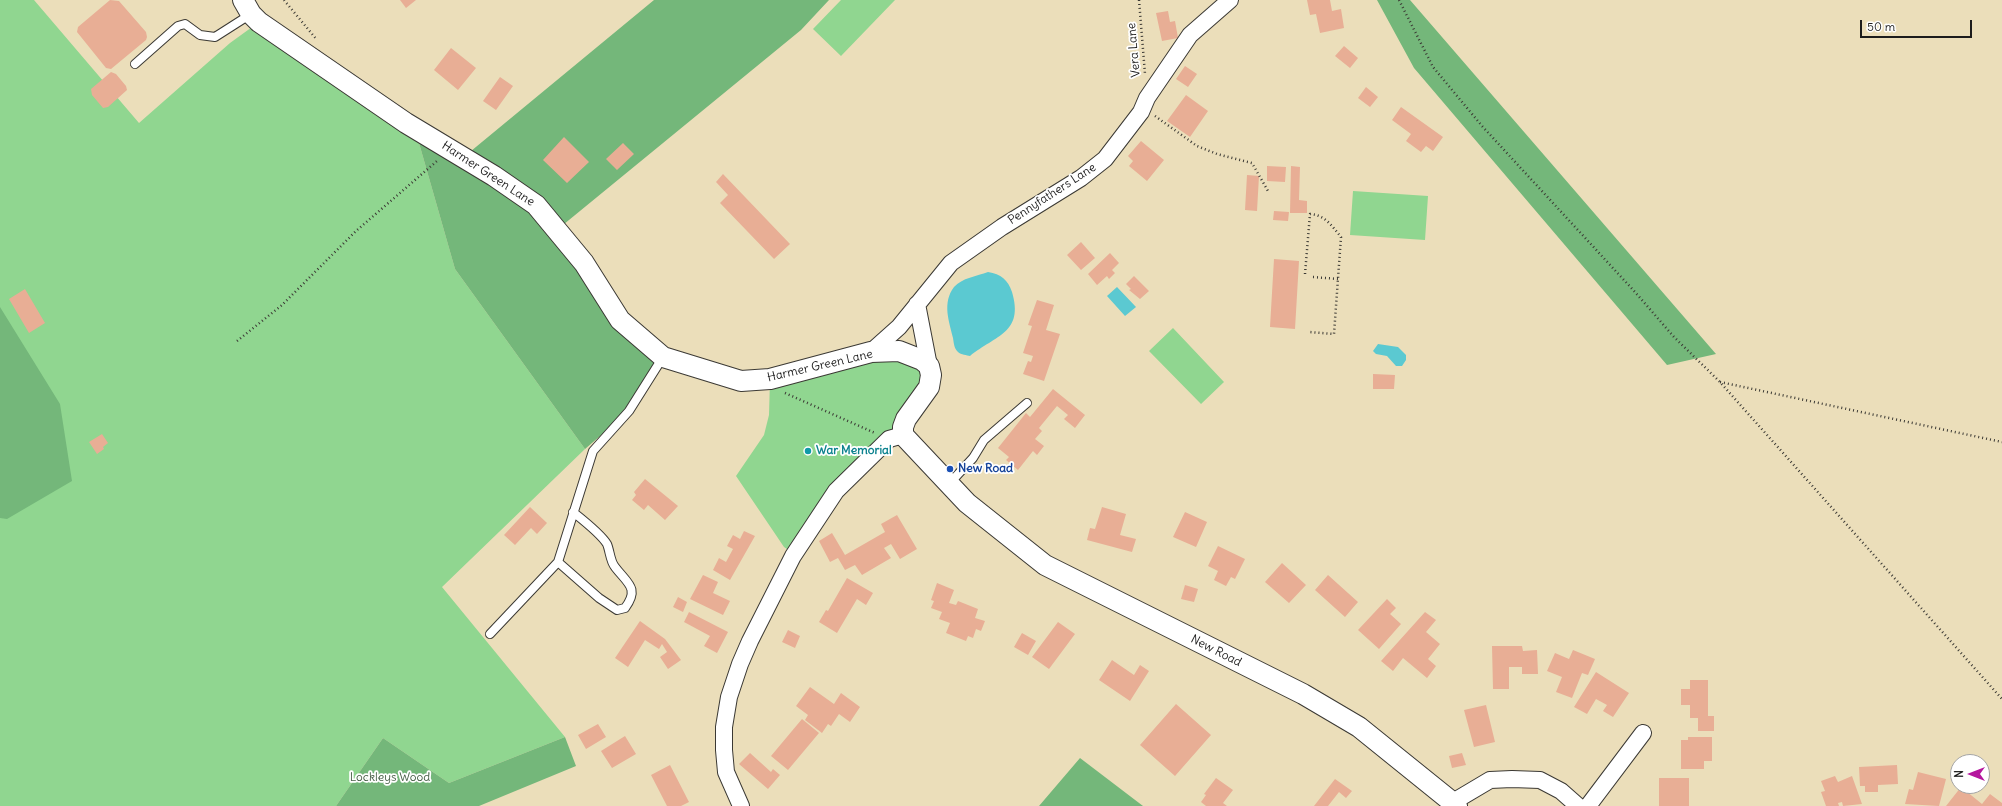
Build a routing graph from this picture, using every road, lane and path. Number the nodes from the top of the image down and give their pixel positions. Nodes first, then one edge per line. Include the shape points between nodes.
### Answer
1 (1139, 0) edge
2 (1230, 0) edge
3 (1399, 0) edge
4 (247, 7) edge
5 (134, 64) dead end
6 (1145, 103) junction
7 (449, 149) junction
8 (1268, 191) dead end
9 (1305, 274) dead end
10 (1313, 277) dead end
11 (1338, 279) junction
12 (917, 304) junction
13 (1309, 332) dead end
14 (237, 341) dead end
15 (871, 352) junction
16 (663, 357) junction
17 (929, 366) junction
18 (1719, 382) junction
19 (784, 392) dead end
20 (1027, 403) dead end
21 (896, 437) junction
22 (2002, 442) edge
23 (948, 485) junction
24 (574, 512) junction
25 (558, 562) junction
26 (490, 634) dead end
27 (2002, 698) edge
28 (1644, 733) dead end
29 (1455, 804) edge
30 (741, 806) edge
31 (1578, 806) edge
32 (1588, 806) edge

1 - 6 path, Vera Lane
2 - 6 street, Pennyfathers Lane via 1190,35
3 - 18 path via 1433,67 1482,126 1636,292 1674,337
4 - 5 lane via 215,37 200,35 185,24 178,26
4 - 7 street, Harmer Green Lane via 259,22 361,93
6 - 8 path via 1197,146 1252,163
6 - 12 street, Pennyfathers Lane via 1105,159 1081,178 1002,227 950,264
7 - 14 path via 356,231 282,305
7 - 16 street, Harmer Green Lane via 536,205 584,263 620,320
9 - 11 path via 1310,214 1324,218 1341,237
10 - 11 path
11 - 13 path via 1334,334
12 - 15 street, Pennyfathers Lane via 899,327
12 - 17 street
15 - 16 street, Harmer Green Lane via 770,379 741,381
15 - 17 street, Harmer Green Lane via 899,351 922,360
16 - 24 lane via 629,410 593,451
17 - 21 street via 931,375 928,388
18 - 22 path
18 - 27 path
19 - 21 path
20 - 23 lane via 984,440 974,458
21 - 23 street, New Road
21 - 30 street via 836,491 794,554 740,664 729,697 724,727 724,750 726,772
23 - 29 street, New Road via 1045,565 1303,694 1360,727
24 - 25 lane
24 - 25 lane via 606,542 614,566 633,589 631,601 625,608 617,610 599,598
25 - 26 lane
28 - 32 street
29 - 31 street via 1490,780 1512,778 1540,780 1561,791

